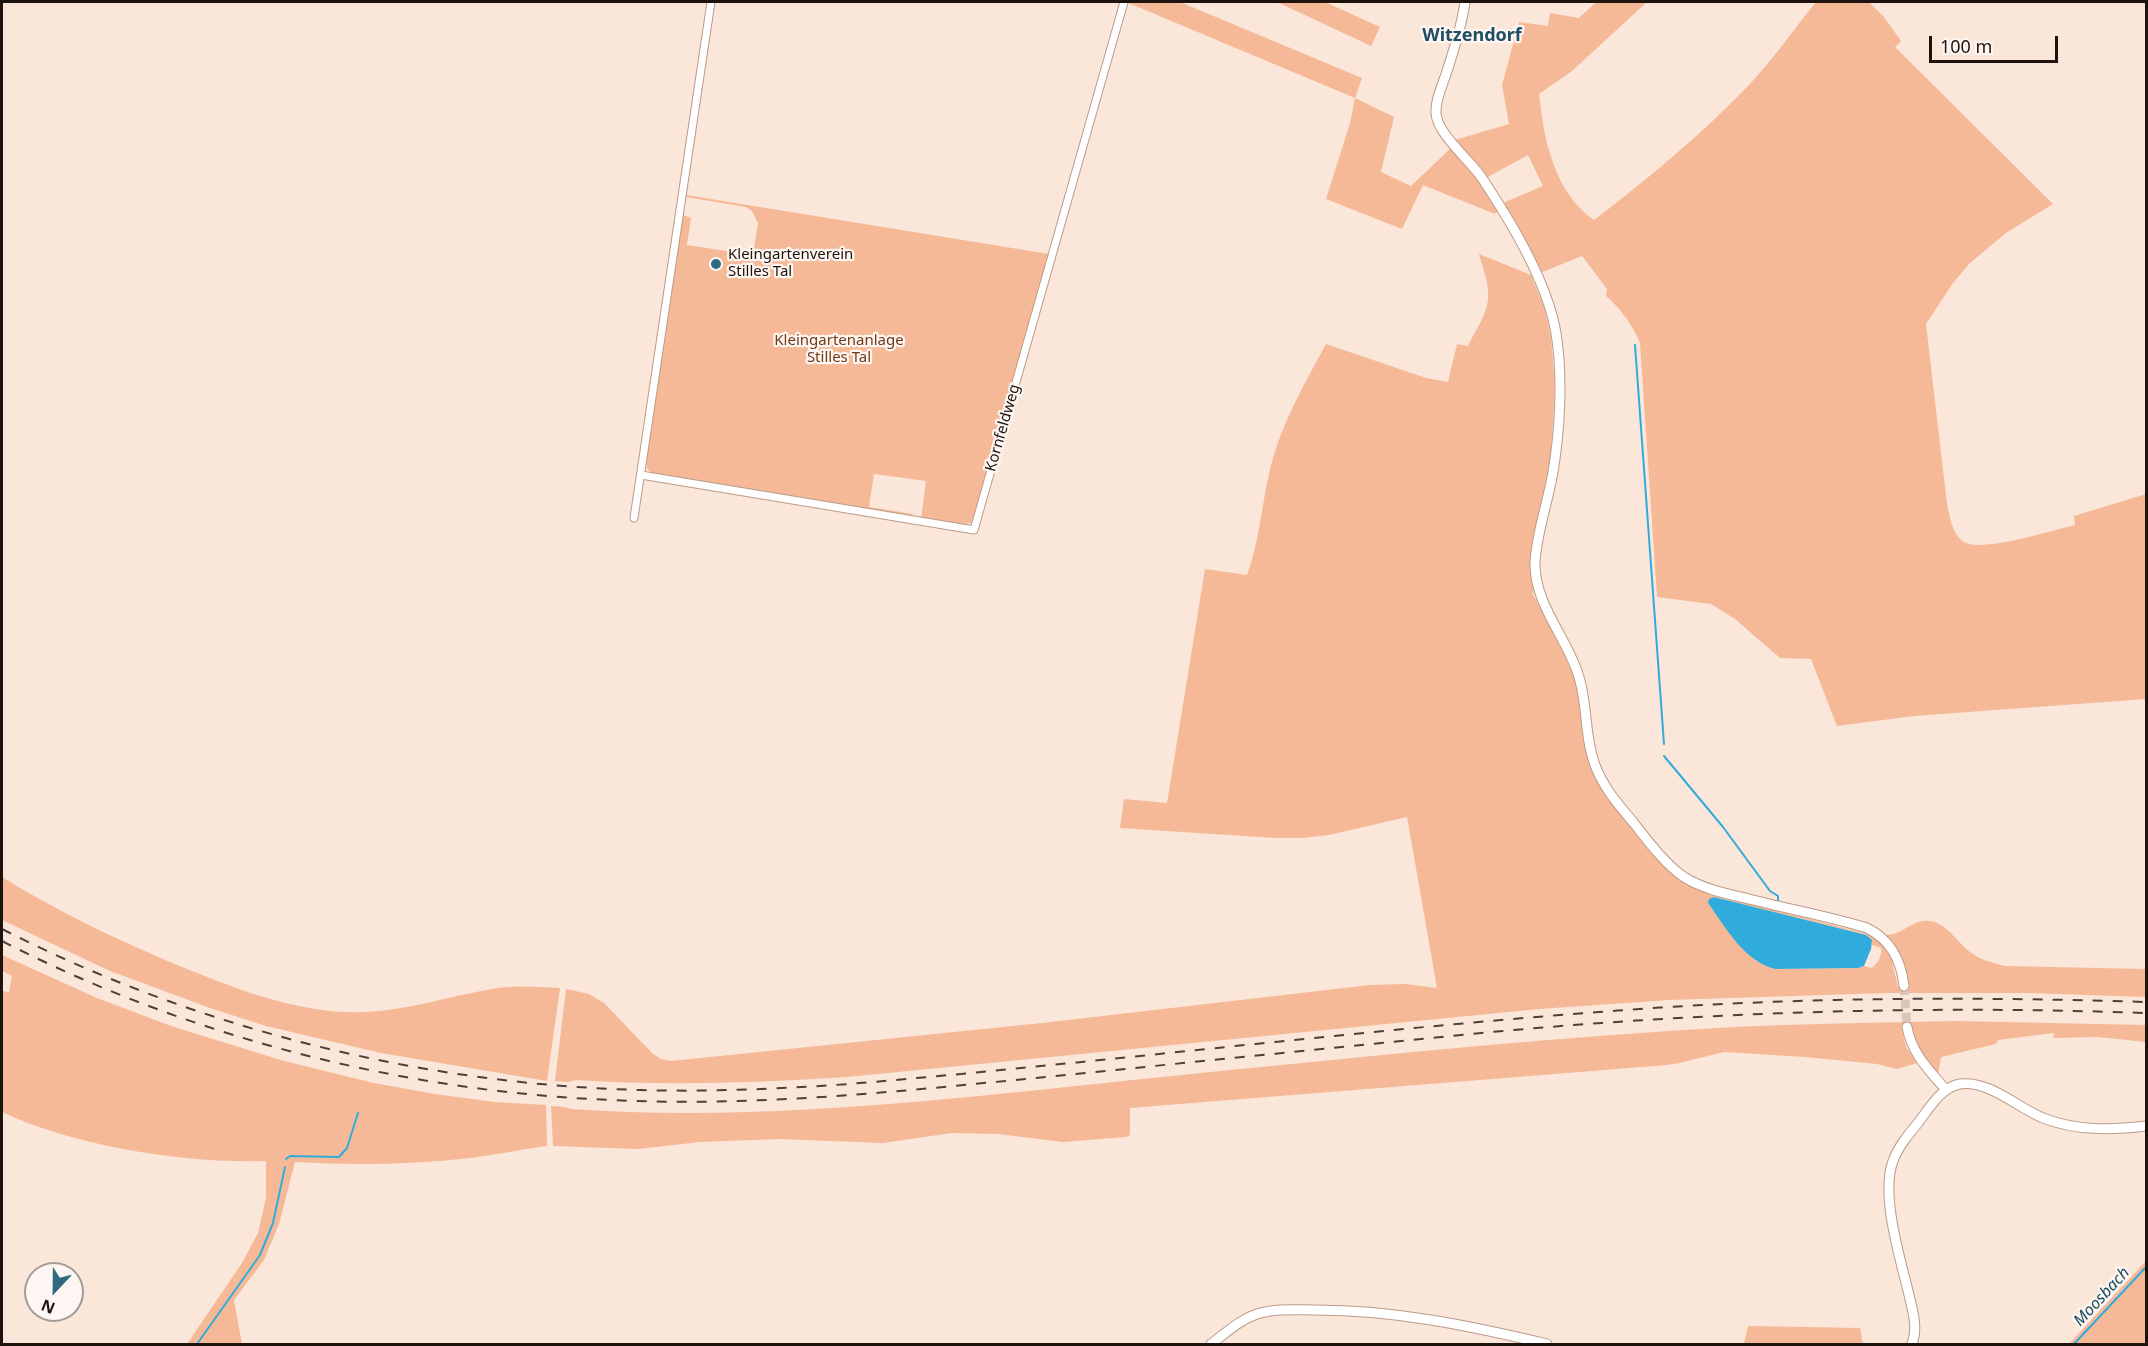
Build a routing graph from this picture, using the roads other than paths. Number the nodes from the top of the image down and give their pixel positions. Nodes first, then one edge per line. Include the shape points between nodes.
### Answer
1 (711, 2) edge
2 (1124, 2) edge
3 (1466, 2) edge
4 (641, 475) junction
5 (634, 518) dead end
6 (1904, 986) tunnel mouth
7 (1908, 1027) tunnel mouth
8 (1946, 1090) junction
9 (2146, 1126) edge
10 (1211, 1344) edge
11 (1548, 1344) edge
12 (1912, 1344) edge

1 - 4 street
2 - 4 street, Kornfeldweg via 974,530
3 - 6 street via 1437,104 1437,119 1498,203 1550,309 1558,351 1558,426 1537,548 1536,576 1541,596 1579,676 1596,769 1614,799 1676,871 1700,885 1875,932 1895,953
4 - 5 street
7 - 8 street via 1918,1057
8 - 9 street via 1960,1084 1976,1085 2043,1118 2079,1127
8 - 12 street via 1902,1144 1889,1175 1891,1210 1914,1314 1916,1332
10 - 11 street via 1242,1320 1259,1313 1323,1310 1436,1321

